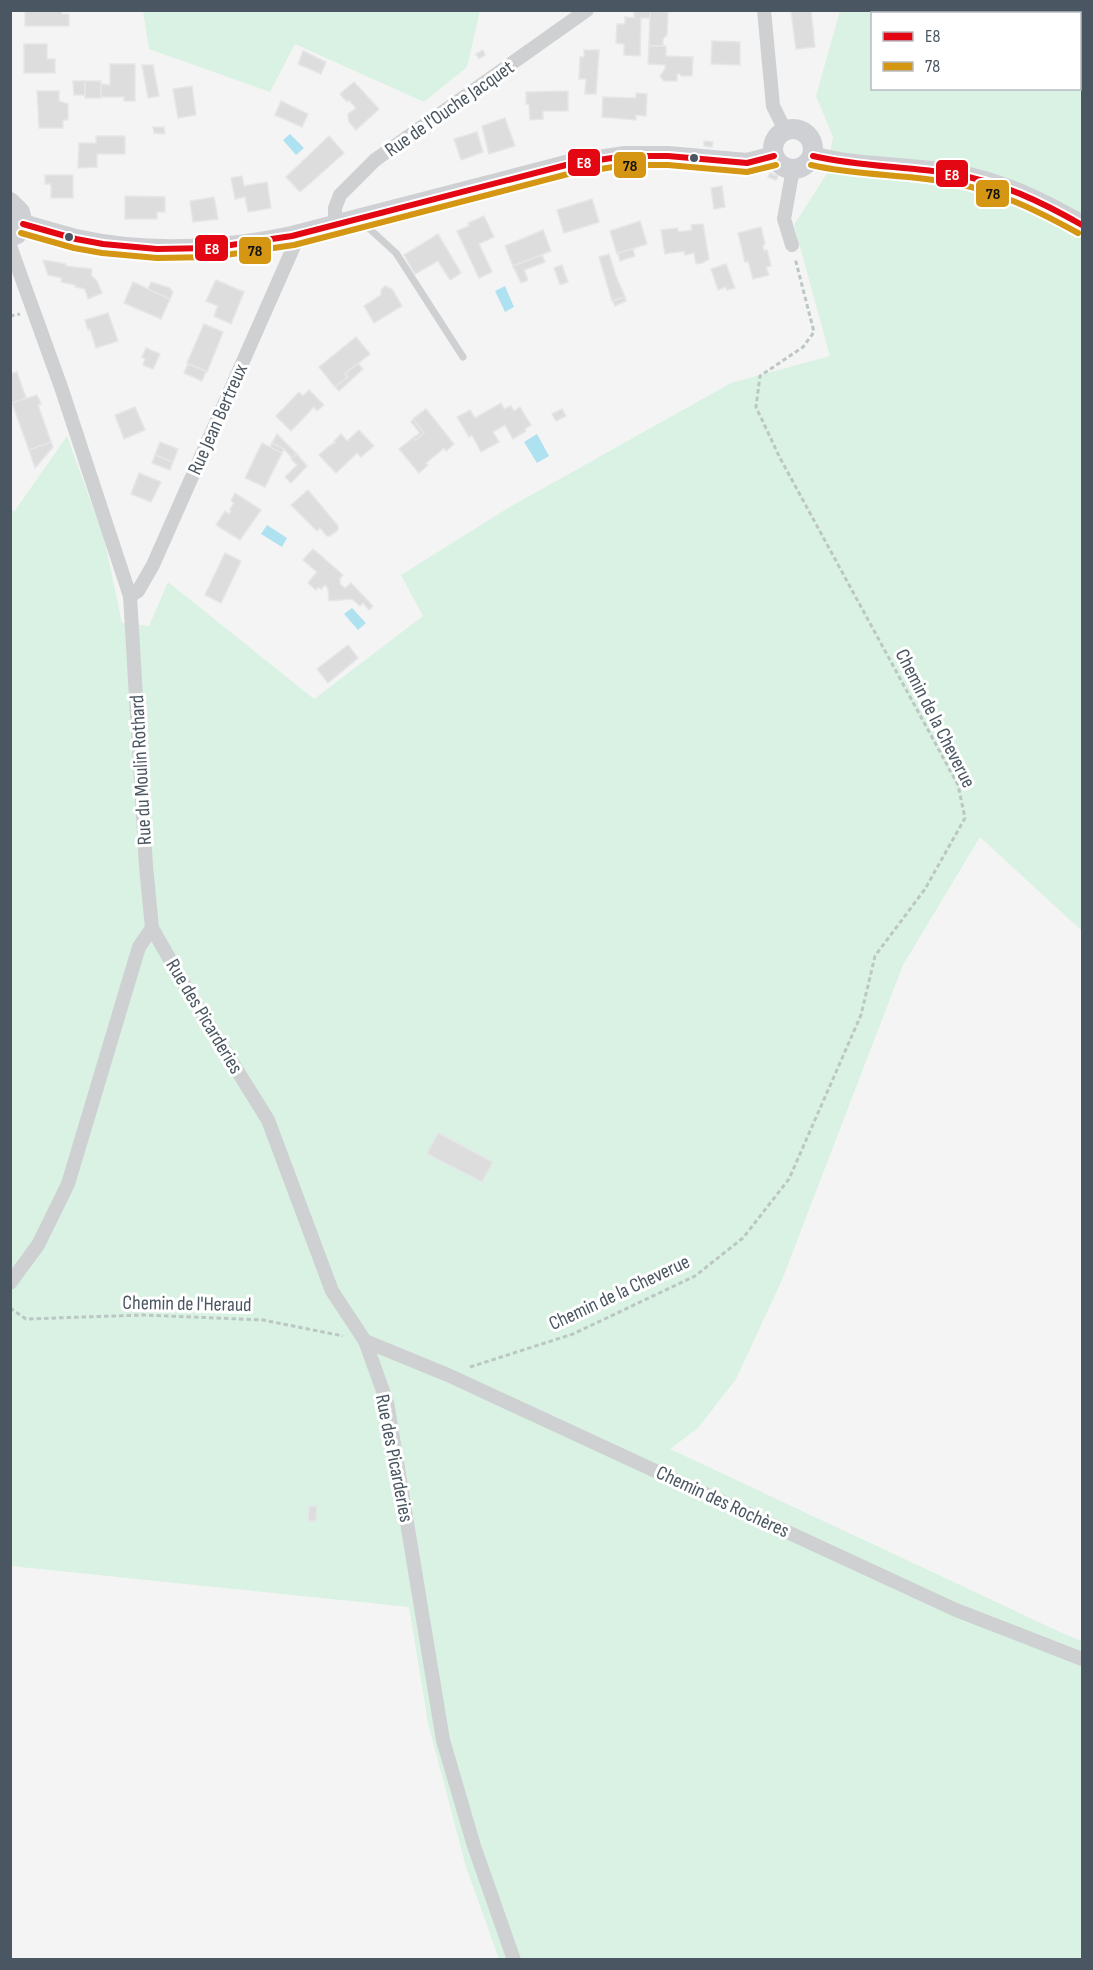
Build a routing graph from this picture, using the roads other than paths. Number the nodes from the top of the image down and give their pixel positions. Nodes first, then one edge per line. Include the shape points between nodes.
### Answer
1 (586, 10) edge
2 (764, 10) edge
3 (784, 130) junction
4 (774, 156) junction
5 (813, 156) junction
6 (793, 169) junction
7 (10, 202) edge
8 (358, 218) junction
9 (335, 224) junction
10 (1083, 225) edge
11 (17, 230) edge
12 (292, 236) junction
13 (792, 244) road end
14 (10, 246) edge
15 (463, 357) dead end
16 (130, 596) junction
17 (152, 928) junction
18 (10, 1283) edge
19 (365, 1341) junction
20 (1083, 1659) edge
21 (514, 1959) edge

1 - 9 street, Rue de l'Ouche Jacquet via 375,160 340,195
2 - 3 street via 773,106
3 - 4 main road via 774,140
3 - 5 main road via 792,128 808,134
4 - 6 main road via 779,164
4 - 8 main road via 747,163 625,156 566,165
5 - 6 main road via 801,168
5 - 10 main road via 833,162 953,174 995,184 1040,201
6 - 13 street via 784,219
7 - 11 main road via 20,212
8 - 9 main road
8 - 15 lane via 396,253
9 - 12 main road
11 - 12 main road via 132,248 191,250
12 - 16 street, Rue Jean Bertreux via 294,246 153,565 138,591
14 - 16 street, Rue du Moulin Rothard
16 - 17 street, Rue du Moulin Rothard
17 - 18 street via 139,947 68,1184 38,1245
17 - 19 street, Rue des Picarderies via 268,1120 332,1291
19 - 20 street, Chemin des Rochères via 448,1375 956,1610
19 - 21 street, Rue des Picarderies via 387,1402 443,1740 474,1846

